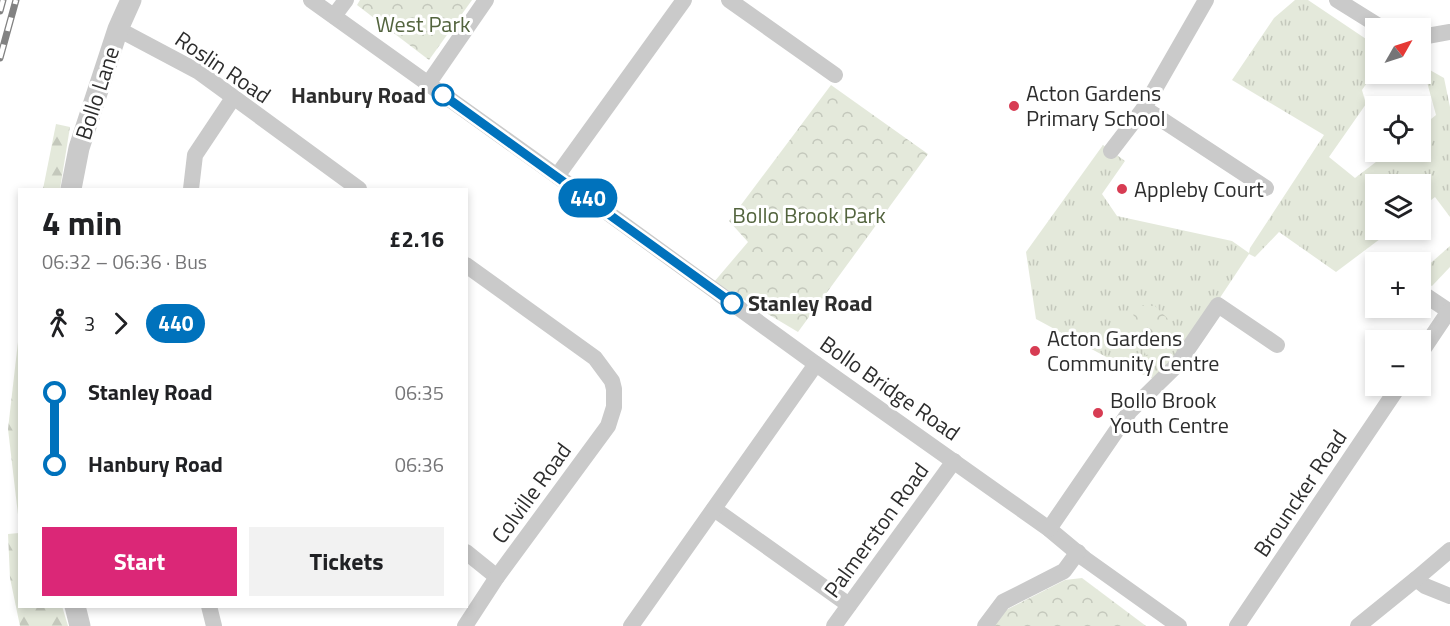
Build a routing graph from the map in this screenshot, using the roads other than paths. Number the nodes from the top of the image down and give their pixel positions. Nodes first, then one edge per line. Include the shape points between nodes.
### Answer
1 (131, 0) edge
2 (311, 0) edge
3 (346, 0) edge
4 (486, 0) edge
5 (684, 0) edge
6 (729, 0) edge
7 (1206, 0) edge
8 (1337, 0) edge
9 (334, 16) junction
10 (1366, 18) edge
11 (118, 28) junction
12 (1450, 32) edge
13 (1431, 35) edge
14 (835, 75) dead end
15 (428, 84) junction
16 (233, 98) junction
17 (1144, 108) junction
18 (1111, 151) dead end
19 (557, 176) junction
20 (71, 188) edge
21 (191, 188) edge
22 (358, 188) edge
23 (1266, 188) dead end
24 (468, 267) edge
25 (1431, 299) edge
26 (1449, 312) edge
27 (1431, 338) edge
28 (1277, 345) dead end
29 (816, 364) junction
30 (1392, 396) edge
31 (954, 461) junction
32 (714, 509) junction
33 (1049, 529) junction
34 (1450, 550) edge
35 (1078, 552) junction
36 (468, 554) edge
37 (497, 577) junction
38 (1416, 579) junction
39 (1450, 596) edge
40 (849, 605) junction
41 (76, 608) edge
42 (210, 608) edge
43 (80, 626) edge
44 (214, 626) edge
45 (465, 626) edge
46 (631, 626) edge
47 (834, 626) edge
48 (985, 626) edge
49 (1179, 626) edge
50 (1237, 626) edge
51 (1358, 626) edge

1 - 11 street, Bollo Lane
2 - 9 street, Bollo Bridge Road
3 - 9 street
4 - 15 street
5 - 19 street
6 - 14 street
7 - 17 street
8 - 10 street
9 - 15 street, Bollo Bridge Road
11 - 16 street, Roslin Road via 199,72
11 - 20 street, Bollo Lane via 79,148
12 - 13 street
15 - 19 street, Bollo Bridge Road
16 - 21 street via 195,155
16 - 22 street, Roslin Road
17 - 18 street
17 - 23 street
19 - 29 street, Bollo Bridge Road
24 - 37 street, Colville Road via 595,357 614,389 608,426
25 - 26 street
26 - 27 street
28 - 33 street via 1218,305 1177,365 1130,411
29 - 31 street, Bollo Bridge Road
29 - 32 street
30 - 50 street, Brouncker Road
31 - 33 street, Bollo Bridge Road
31 - 40 street, Palmerston Road
32 - 40 street
32 - 46 street
33 - 35 street, Bollo Bridge Road
34 - 38 street
35 - 48 street via 1064,571 1003,602
35 - 49 street, Bollo Bridge Road
36 - 37 street
37 - 45 street, Colville Road
38 - 39 street
38 - 51 street
40 - 47 street, Palmerston Road
41 - 43 street
42 - 44 street

